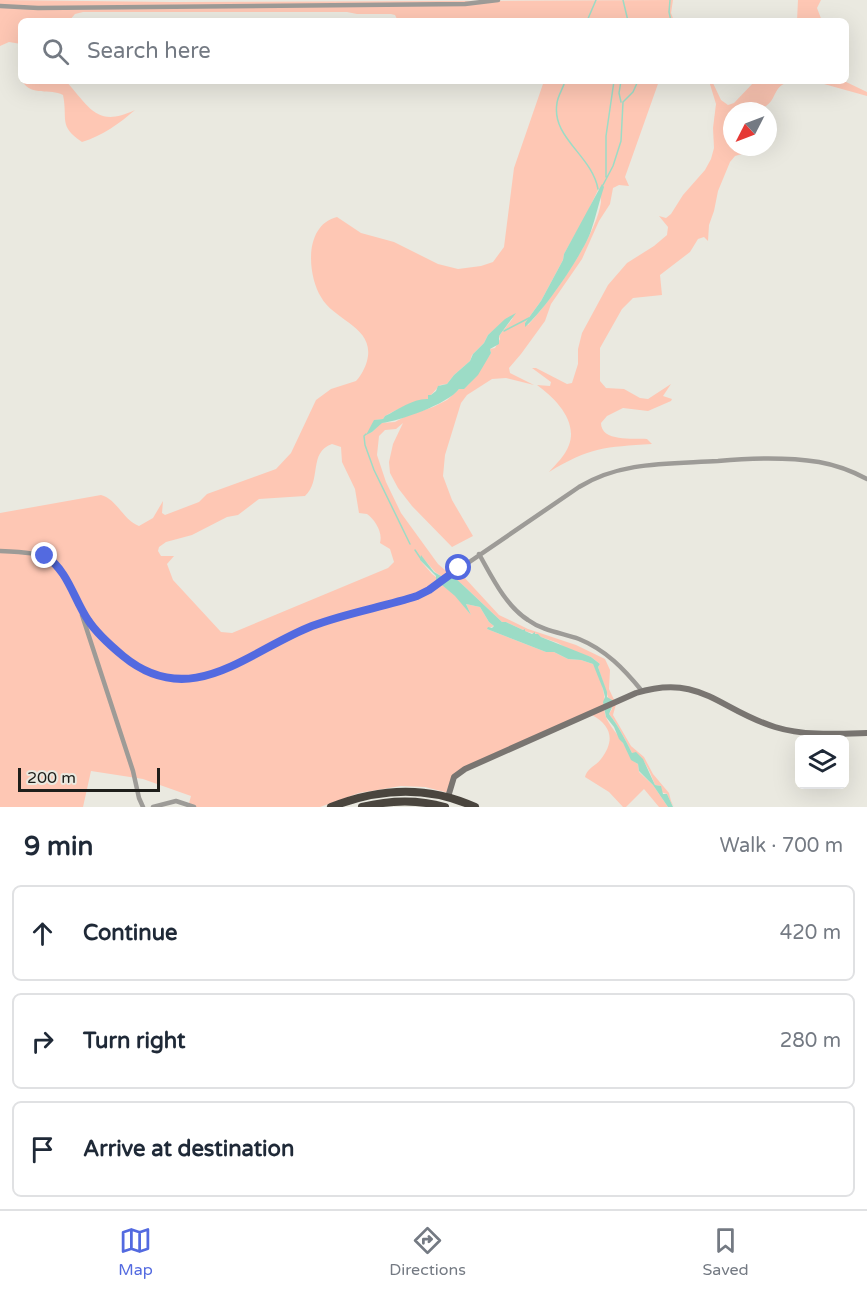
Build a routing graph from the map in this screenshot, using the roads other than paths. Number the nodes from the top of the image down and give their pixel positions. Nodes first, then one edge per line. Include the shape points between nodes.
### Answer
1 (498, 0) edge
2 (0, 6) edge
3 (867, 479) edge
4 (0, 551) edge
5 (479, 554) junction
6 (78, 603) junction
7 (639, 692) junction
8 (867, 733) edge
9 (448, 796) junction
10 (143, 807) edge
11 (153, 807) edge
12 (194, 807) edge
13 (331, 807) edge
14 (362, 807) edge
15 (445, 807) edge
16 (474, 807) edge

1 - 2 street via 465,4
3 - 5 street via 831,464 798,460 736,459 638,466 596,477
4 - 6 street via 39,554 50,559
5 - 6 street via 417,596 315,625 216,673 186,680 154,674 134,664 93,627
5 - 7 street via 499,589 525,619 604,651 621,666
6 - 10 street
7 - 8 street via 689,688 757,720 789,730
7 - 9 street via 465,769 454,777
9 - 13 highway via 401,790
9 - 16 highway
11 - 12 street via 176,801
14 - 15 highway via 403,801

